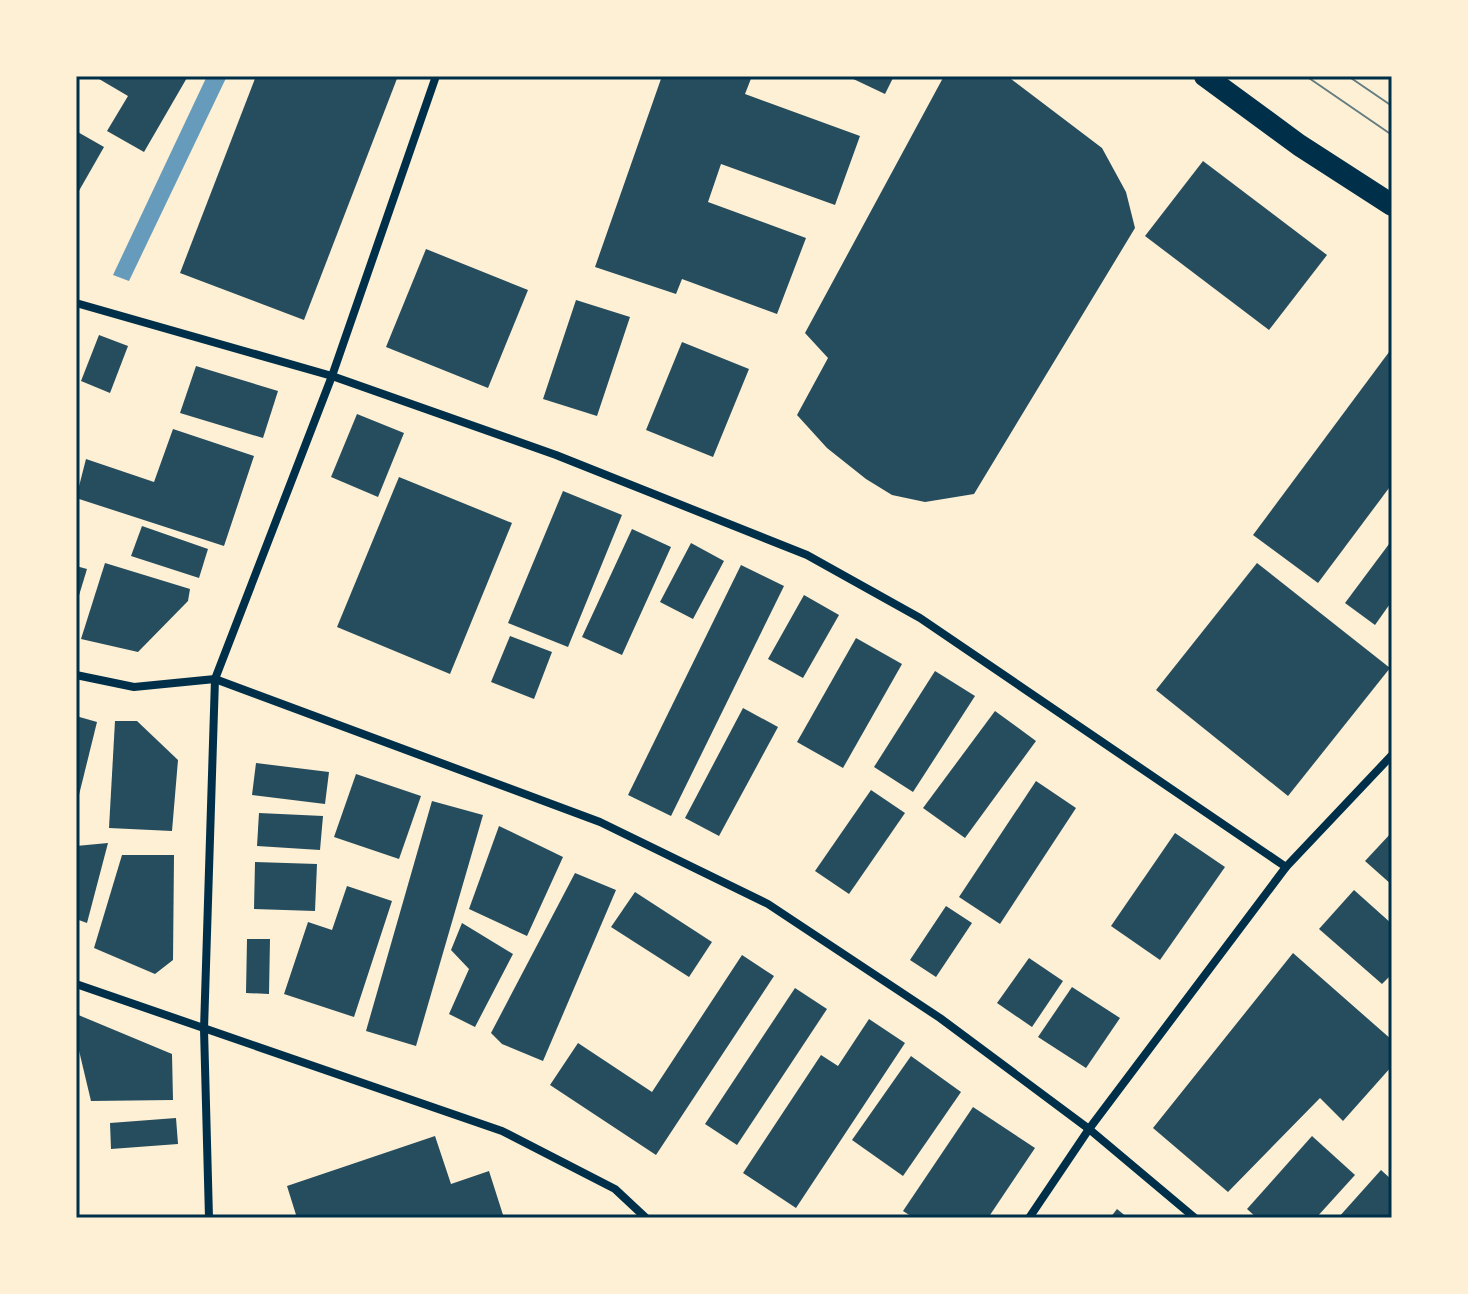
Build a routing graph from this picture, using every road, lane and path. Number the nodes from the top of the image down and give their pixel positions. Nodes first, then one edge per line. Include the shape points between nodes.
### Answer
1 (436, 76) edge
2 (1205, 76) edge
3 (1392, 205) edge
4 (76, 304) edge
5 (332, 376) junction
6 (76, 675) edge
7 (215, 679) junction
8 (1392, 755) edge
9 (1286, 867) junction
10 (76, 984) edge
11 (204, 1029) junction
12 (1089, 1129) junction
13 (209, 1218) edge
14 (646, 1218) edge
15 (1029, 1218) edge
16 (1195, 1218) edge

1 - 5 street
2 - 3 highway
4 - 5 street
5 - 7 street
5 - 9 street via 556,455 807,555 920,618
6 - 7 street via 134,687
7 - 11 street
7 - 12 street via 600,822 768,904 940,1018
8 - 9 street
9 - 12 street
10 - 11 street
11 - 13 street
11 - 14 street via 502,1131 615,1189
12 - 15 street
12 - 16 street

